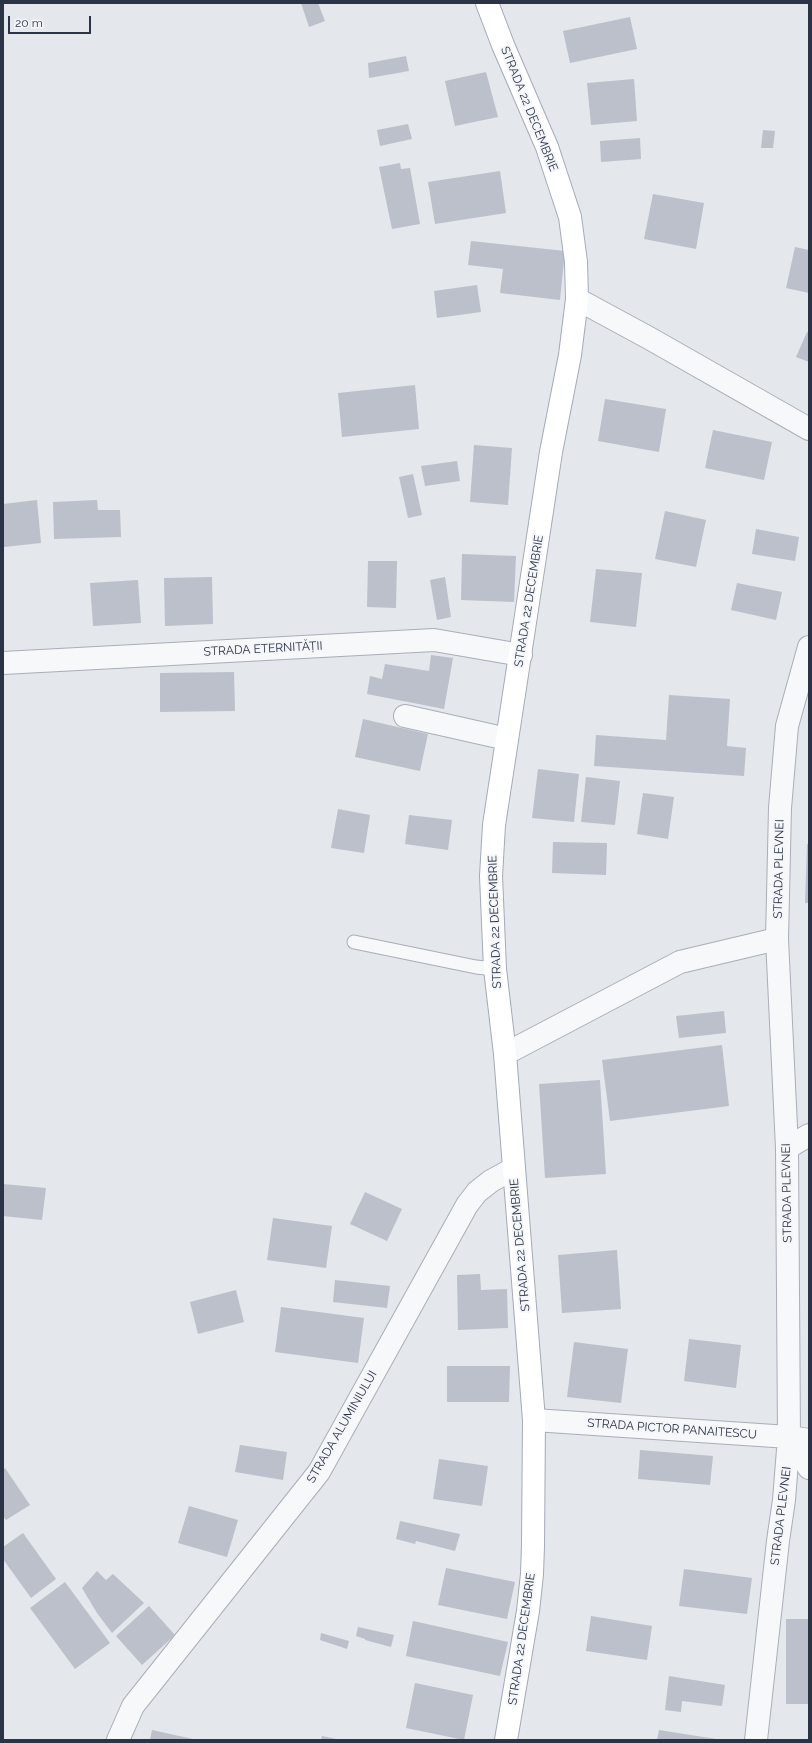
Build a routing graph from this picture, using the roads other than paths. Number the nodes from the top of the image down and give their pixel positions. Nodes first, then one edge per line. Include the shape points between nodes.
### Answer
1 (487, 3) edge
2 (577, 299) junction
3 (809, 429) edge
4 (809, 647) edge
5 (521, 656) junction
6 (3, 663) edge
7 (405, 716) dead end
8 (507, 739) junction
9 (777, 939) junction
10 (354, 942) dead end
11 (495, 969) junction
12 (505, 1054) junction
13 (809, 1135) edge
14 (787, 1148) junction
15 (513, 1169) junction
16 (534, 1420) junction
17 (799, 1438) edge
18 (809, 1468) edge
19 (118, 1740) edge
20 (506, 1740) edge
21 (756, 1740) edge

1 - 2 main road, STRADA 22 DECEMBRIE via 547,147 570,217 576,262
2 - 3 street
2 - 5 main road, STRADA 22 DECEMBRIE
4 - 9 street, STRADA PLEVNEI via 787,726 780,808
5 - 6 street, STRADA ETERNITĂȚII via 434,640
5 - 8 main road, STRADA 22 DECEMBRIE
7 - 8 street
8 - 11 main road, STRADA 22 DECEMBRIE via 494,824 491,876
9 - 12 street via 680,962
9 - 14 street, STRADA PLEVNEI
10 - 11 lane
11 - 12 main road, STRADA 22 DECEMBRIE
12 - 15 main road, STRADA 22 DECEMBRIE
13 - 14 street
14 - 17 street, STRADA PLEVNEI
15 - 16 main road, STRADA 22 DECEMBRIE
15 - 19 street, STRADA ALUMINIULUI via 491,1181 477,1192 467,1205 319,1472 133,1706
16 - 17 street, STRADA PICTOR PANAITESCU
16 - 20 main road, STRADA 22 DECEMBRIE via 532,1574
17 - 18 street
17 - 21 street, STRADA PLEVNEI via 784,1500 777,1549

